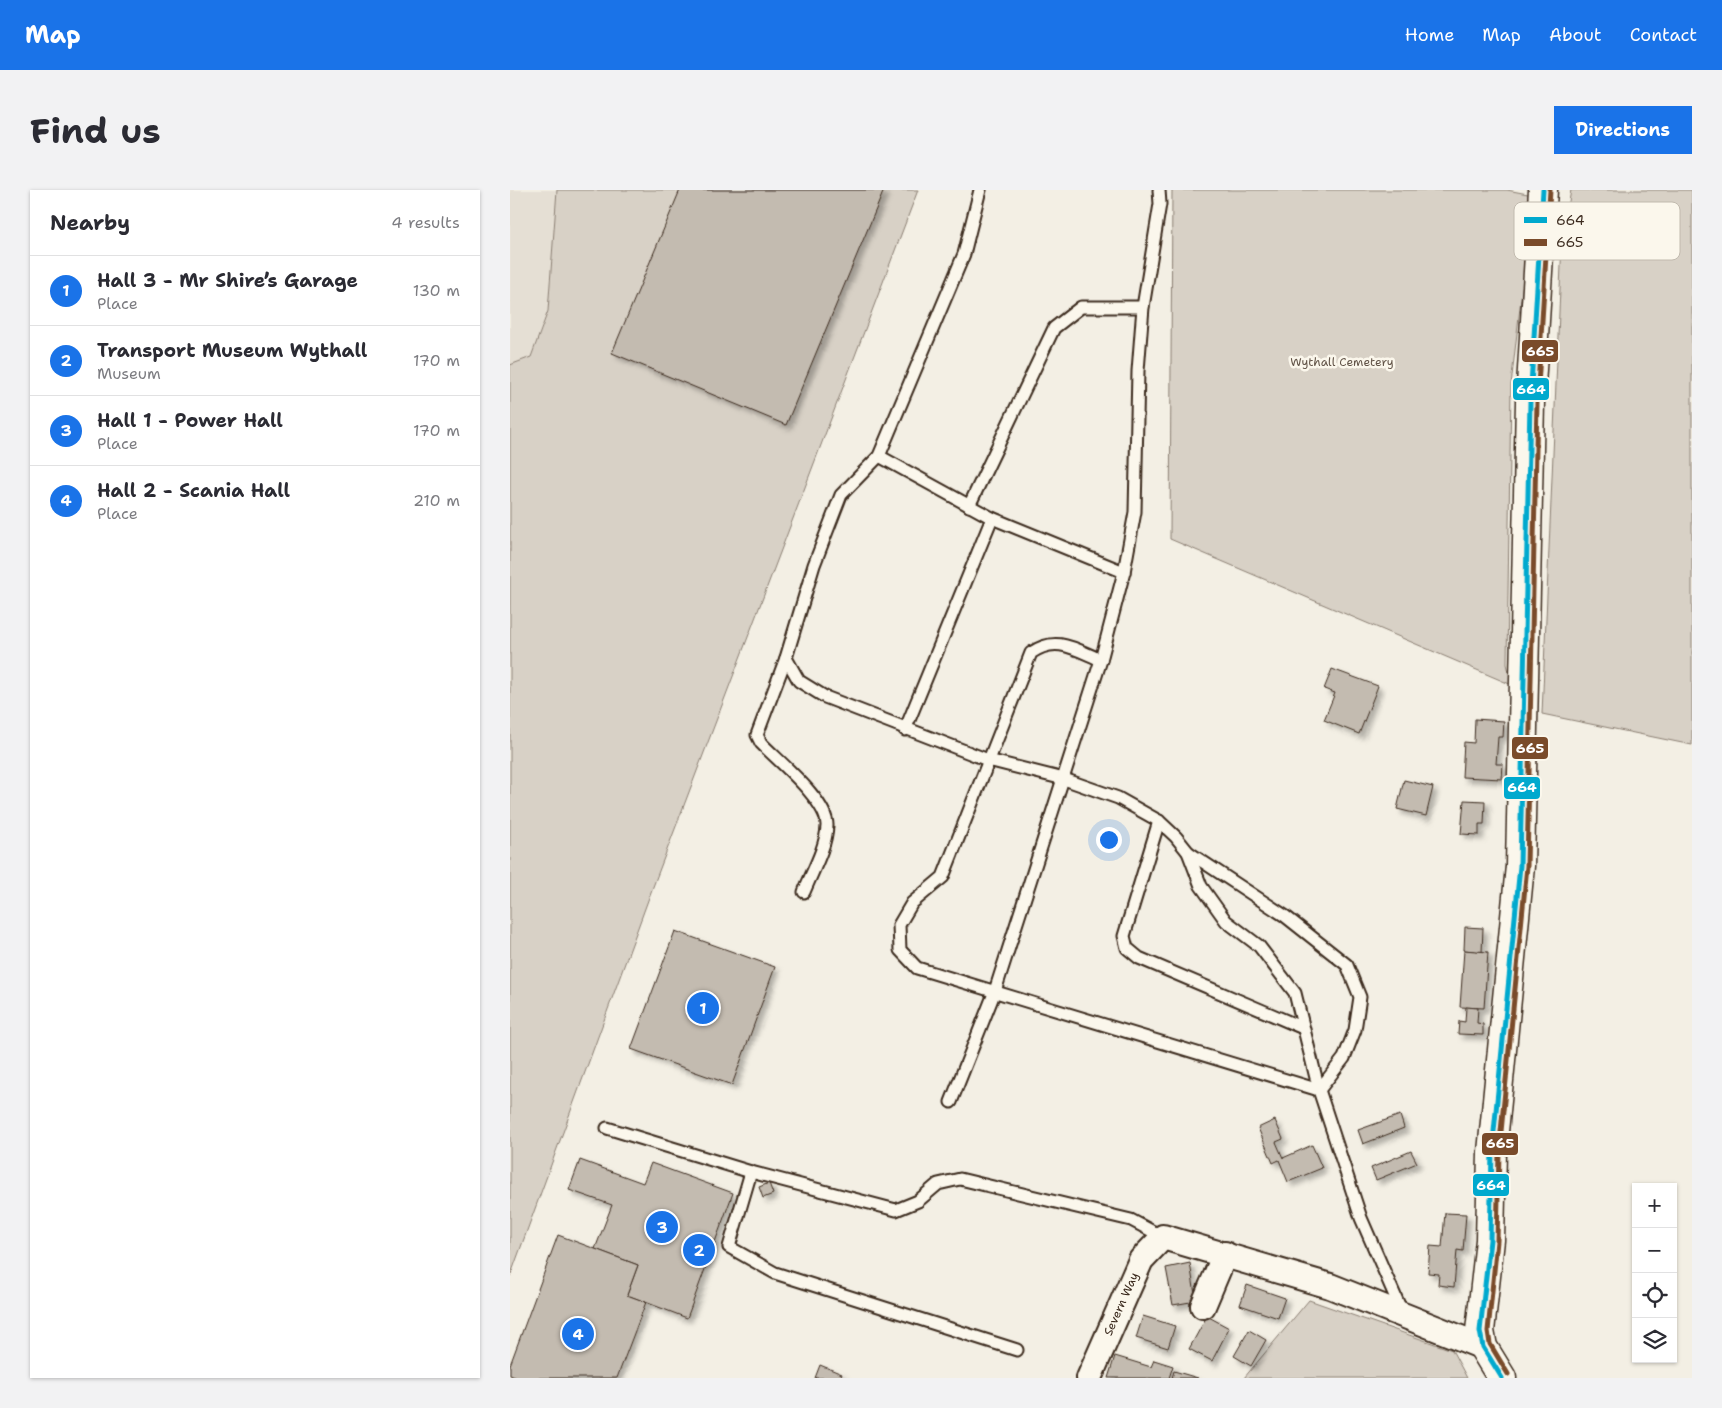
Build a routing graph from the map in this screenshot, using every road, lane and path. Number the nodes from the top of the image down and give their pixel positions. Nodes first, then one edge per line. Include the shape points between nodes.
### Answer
1 (980, 190) edge
2 (1159, 190) edge
3 (1539, 260) edge
4 (1143, 307) junction
5 (879, 456) junction
6 (969, 506) junction
7 (992, 518) junction
8 (1124, 572) junction
9 (786, 658) junction
10 (1101, 660) junction
11 (905, 730) junction
12 (988, 760) junction
13 (1064, 779) junction
14 (1159, 821) junction
15 (1188, 852) junction
16 (804, 892) dead end
17 (995, 991) junction
18 (1303, 1028) junction
19 (1319, 1090) junction
20 (951, 1102) dead end
21 (607, 1128) dead end
22 (752, 1172) junction
23 (1163, 1237) junction
24 (1225, 1254) junction
25 (1203, 1306) dead end
26 (1403, 1316) junction
27 (1483, 1347) junction
28 (1017, 1350) dead end
29 (1500, 1377) edge
30 (1089, 1378) edge

1 - 5 lane via 964,254
2 - 4 lane via 1160,204
3 - 27 street via 1530,402 1520,866 1492,1152 1490,1240 1480,1331
4 - 6 lane via 1081,307 1054,328
4 - 8 lane via 1138,371 1135,512
5 - 6 lane
5 - 9 lane via 841,495 814,565
6 - 7 lane
7 - 8 lane
7 - 11 lane
8 - 10 lane
9 - 11 lane via 799,681 825,697
9 - 16 lane via 757,735 820,804 827,825
10 - 12 lane via 1054,643 1042,645 1031,653
10 - 13 lane
11 - 12 lane
12 - 13 lane
12 - 17 lane via 943,877 912,903 899,926 900,950 917,968
13 - 14 lane via 1118,798
13 - 17 lane
14 - 15 lane
14 - 18 lane via 1124,936 1127,948 1139,958
15 - 18 lane via 1201,886 1226,921 1259,946 1295,993
15 - 19 lane via 1285,916 1347,965 1360,998 1355,1030 1344,1058
17 - 19 lane
17 - 20 lane
18 - 19 lane
19 - 26 lane via 1361,1218
21 - 22 lane
22 - 23 lane via 896,1210 918,1201 938,1184 960,1179 1131,1220
22 - 28 lane via 729,1247 775,1273
23 - 24 street
23 - 30 street, Severn Way via 1141,1260
24 - 25 street
24 - 26 street via 1330,1286
26 - 27 street
27 - 29 street

